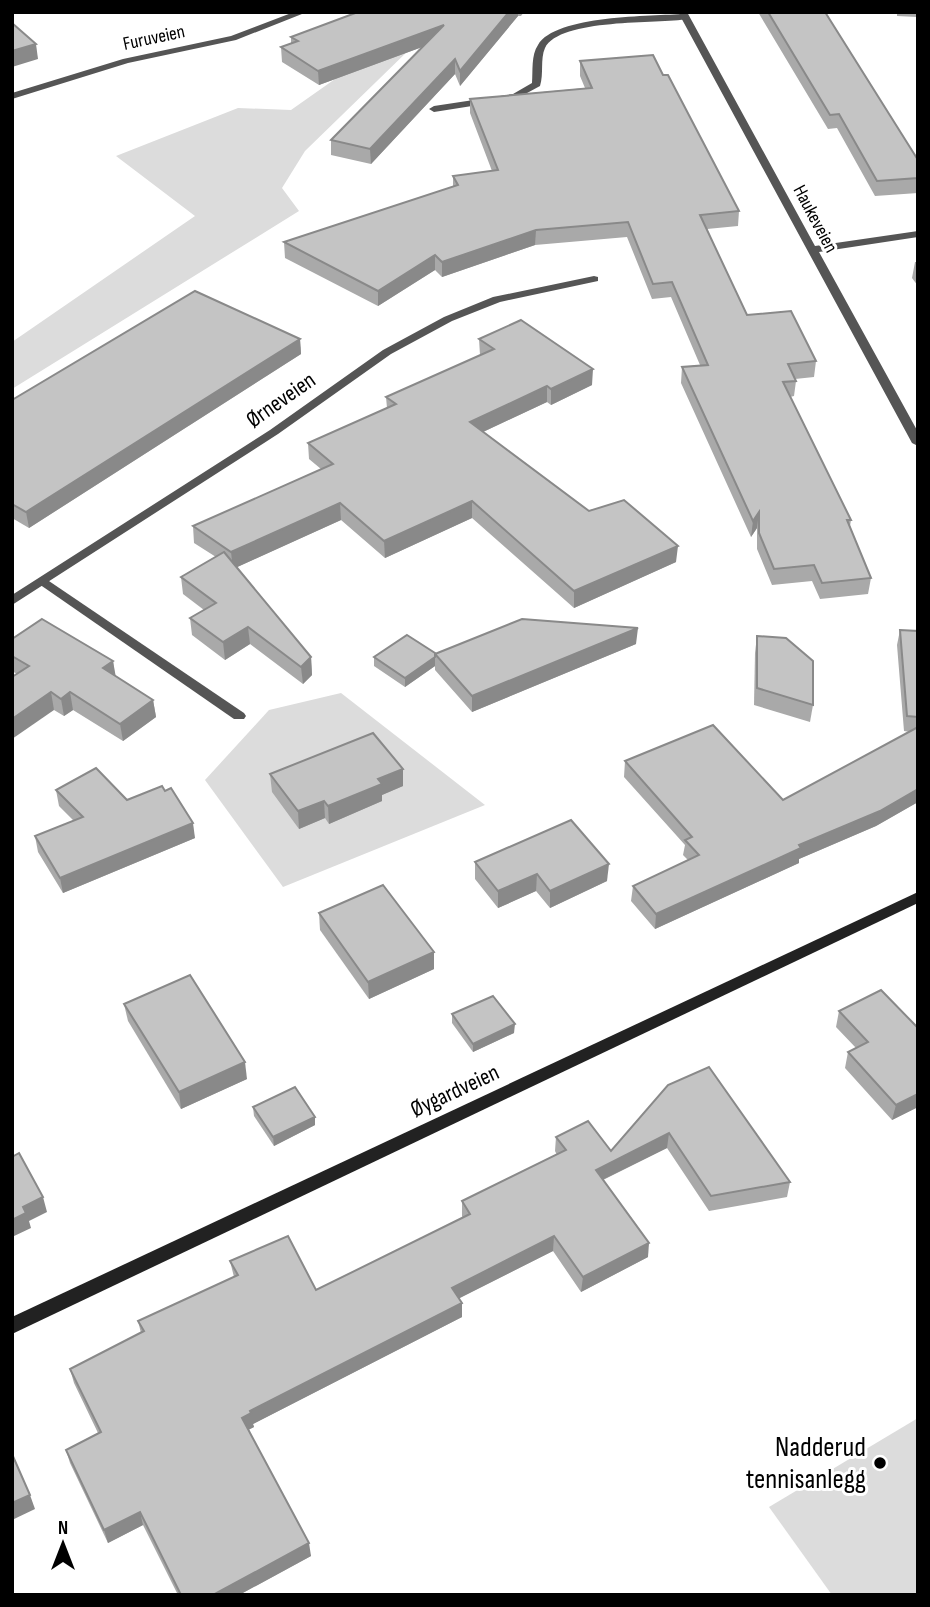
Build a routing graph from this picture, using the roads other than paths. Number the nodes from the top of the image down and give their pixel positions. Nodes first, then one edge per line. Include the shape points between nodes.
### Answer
1 (303, 12) edge
2 (684, 15) edge
3 (12, 96) edge
4 (434, 109) dead end
5 (918, 234) edge
6 (811, 250) junction
7 (594, 279) dead end
8 (918, 443) edge
9 (43, 582) junction
10 (12, 601) edge
11 (239, 716) dead end
12 (918, 897) edge
13 (12, 1326) edge

1 - 3 street, Furuveien via 233,38 126,61
2 - 4 street via 610,22 550,36 541,45 537,83 516,96
2 - 6 street, Haukeveien
5 - 6 street
6 - 8 street, Haukeveien
7 - 9 street, Ørneveien via 496,299 400,345
9 - 10 street, Ørneveien
9 - 11 street
12 - 13 street, Øygardveien

